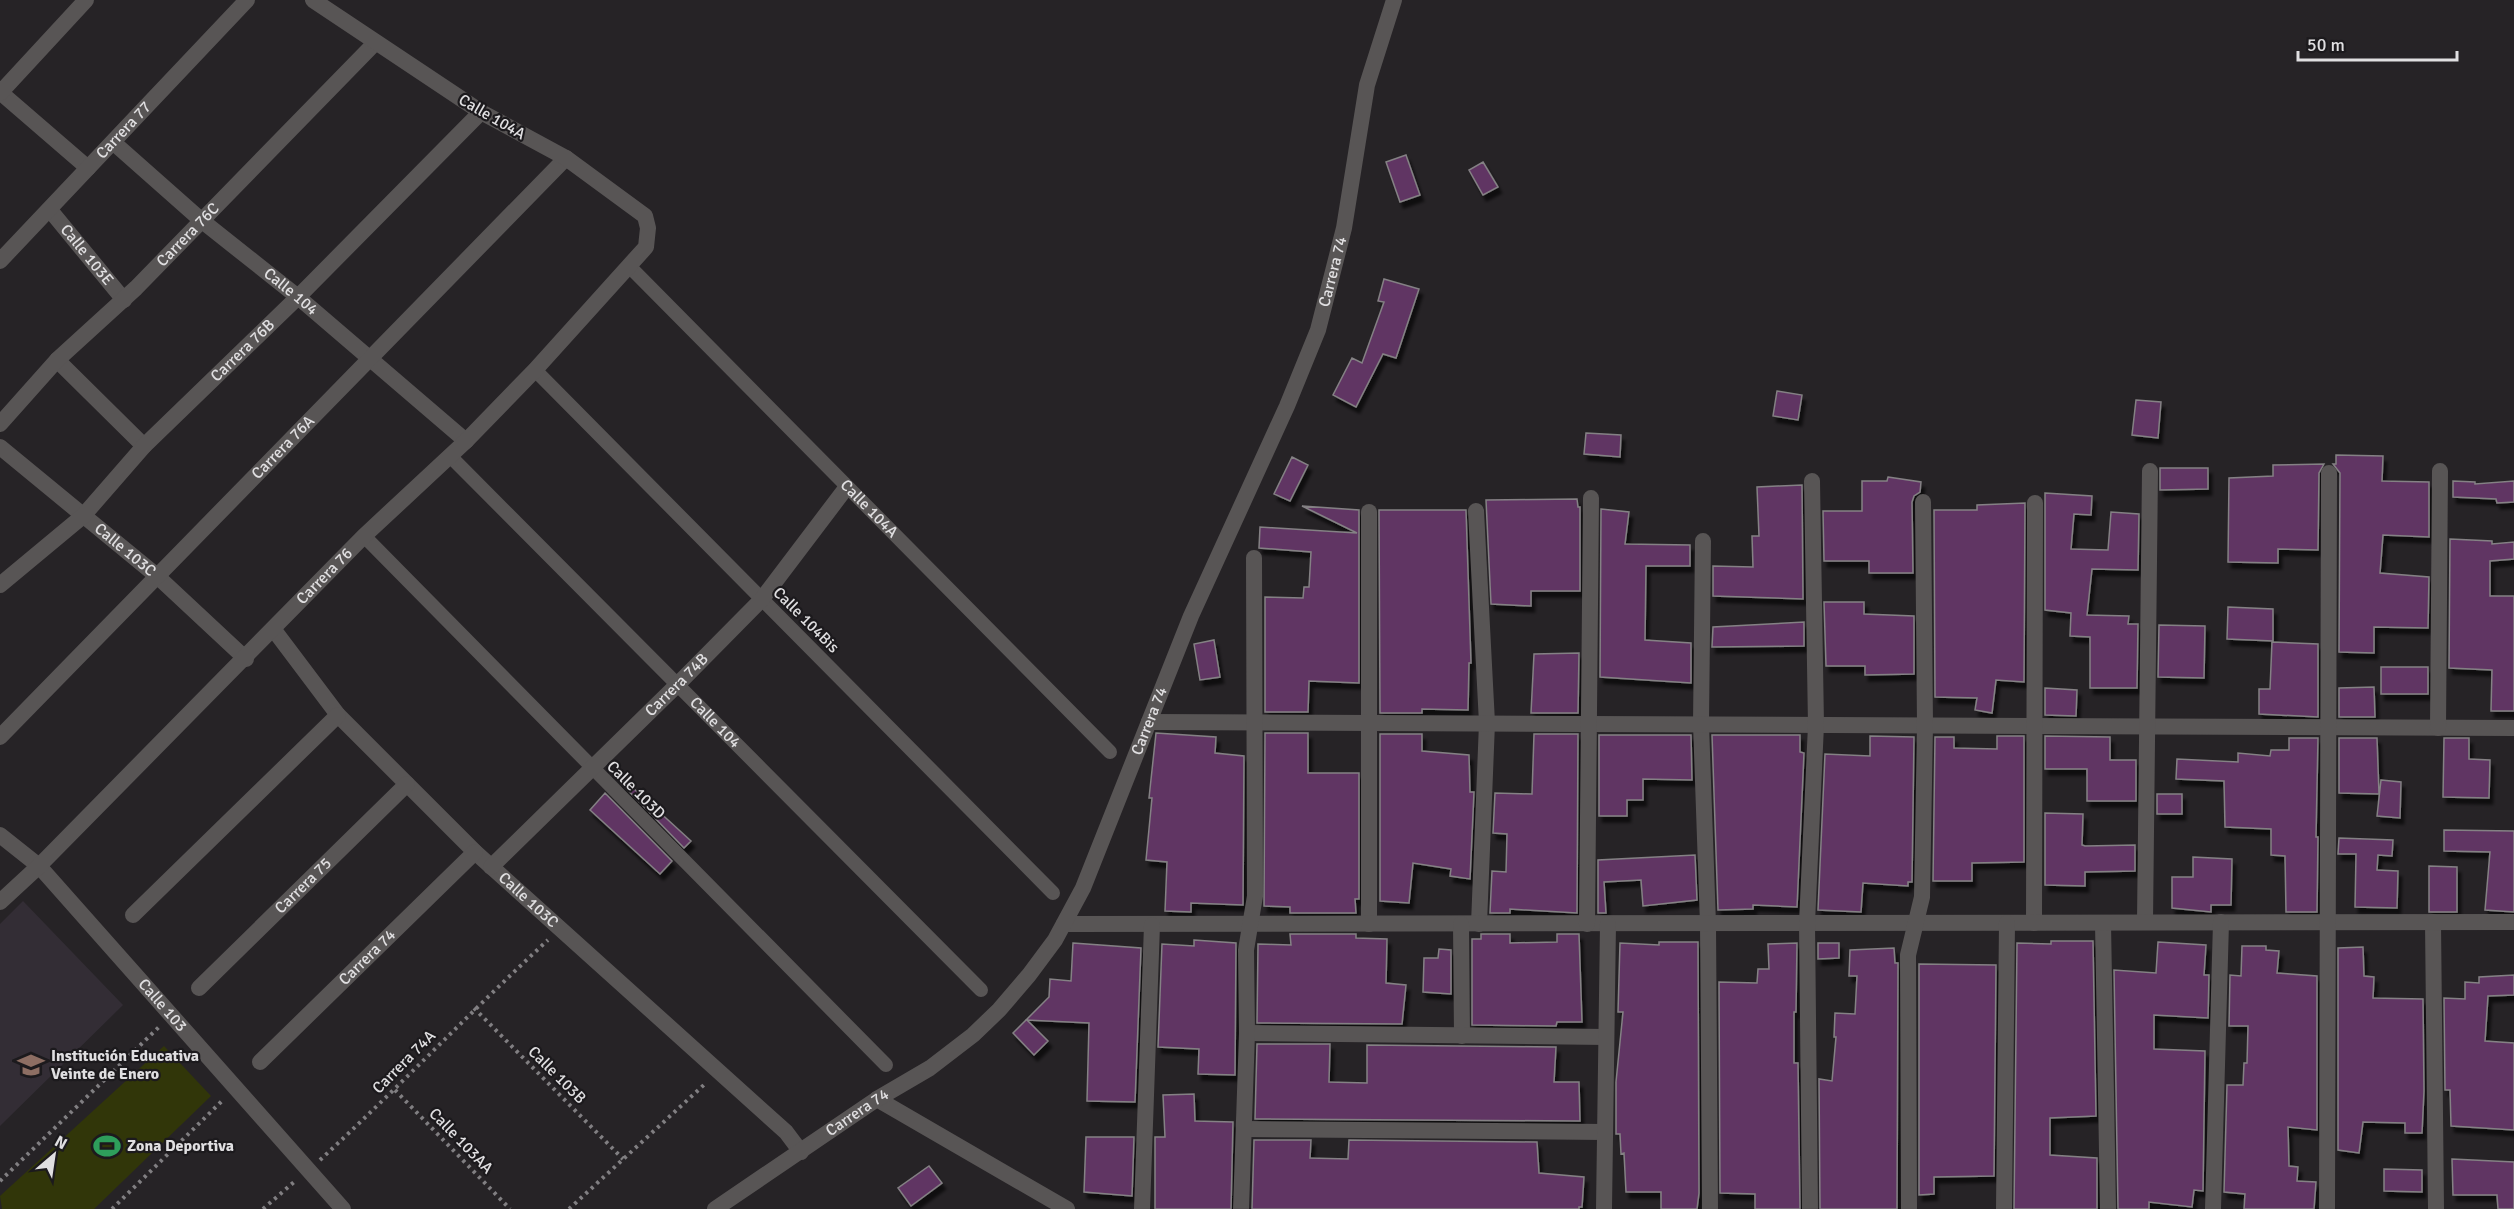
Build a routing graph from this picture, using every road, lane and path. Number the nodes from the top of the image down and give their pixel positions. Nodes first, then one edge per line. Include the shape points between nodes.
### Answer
1 (86, 0) edge
2 (247, 0) edge
3 (312, 0) edge
4 (1394, 0) edge
5 (375, 43) junction
6 (0, 92) edge
7 (481, 112) junction
8 (114, 143) junction
9 (566, 158) junction
10 (88, 168) junction
11 (50, 210) junction
12 (201, 220) junction
13 (646, 247) joint
14 (0, 261) edge
15 (630, 267) junction
16 (298, 297) junction
17 (123, 300) junction
18 (57, 360) junction
19 (370, 360) junction
20 (535, 370) junction
21 (0, 424) edge
22 (465, 441) junction
23 (144, 446) junction
24 (0, 447) edge
25 (450, 456) junction
26 (2150, 471) dead end
27 (2440, 471) dead end
28 (2329, 473) dead end
29 (1812, 481) dead end
30 (846, 488) junction
31 (1591, 498) dead end
32 (1923, 502) dead end
33 (2035, 504) dead end
34 (1476, 511) dead end
35 (1369, 512) dead end
36 (83, 516) junction
37 (364, 536) junction
38 (1703, 541) dead end
39 (1254, 558) dead end
40 (156, 576) junction
41 (0, 585) edge
42 (762, 599) junction
43 (274, 630) junction
44 (246, 659) junction
45 (677, 686) junction
46 (338, 715) junction
47 (1149, 722) junction
48 (1255, 722) junction
49 (1370, 723) junction
50 (1487, 723) junction
51 (1588, 724) junction
52 (1701, 724) junction
53 (1816, 725) junction
54 (1925, 725) junction
55 (2034, 726) junction
56 (2147, 726) junction
57 (2328, 727) junction
58 (2438, 728) junction
59 (2514, 728) edge
60 (0, 736) edge
61 (1110, 752) dead end
62 (591, 767) junction
63 (407, 784) junction
64 (0, 835) edge
65 (475, 852) junction
66 (39, 866) junction
67 (491, 867) junction
68 (1053, 893) dead end
69 (0, 902) edge
70 (133, 915) dead end
71 (2145, 922) junction
72 (2221, 922) junction
73 (2328, 922) junction
74 (2433, 922) junction
75 (2514, 922) edge
76 (1807, 923) junction
77 (1917, 923) junction
78 (2007, 923) junction
79 (2034, 923) junction
80 (2103, 923) junction
81 (1064, 924) junction
82 (1369, 924) junction
83 (1461, 924) junction
84 (1479, 924) junction
85 (1587, 924) junction
86 (1608, 924) junction
87 (1708, 924) junction
88 (1152, 925) junction
89 (1251, 925) junction
90 (560, 930) junction
91 (199, 988) dead end
92 (981, 990) dead end
93 (474, 1008) junction
94 (171, 1016) junction
95 (1247, 1033) junction
96 (1462, 1036) junction
97 (1606, 1037) junction
98 (260, 1062) dead end
99 (886, 1065) dead end
100 (718, 1072) junction
101 (235, 1087) junction
102 (395, 1090) junction
103 (878, 1099) junction
104 (1244, 1130) junction
105 (1605, 1131) junction
106 (801, 1152) junction
107 (623, 1159) junction
108 (309, 1170) junction
109 (0, 1181) edge
110 (112, 1209) edge
111 (263, 1209) edge
112 (343, 1209) edge
113 (510, 1209) edge
114 (569, 1209) edge
115 (716, 1209) edge
116 (1067, 1209) edge
117 (1142, 1209) edge
118 (1241, 1209) edge
119 (1604, 1209) edge
120 (1710, 1209) edge
121 (1810, 1209) edge
122 (1909, 1209) edge
123 (2004, 1209) edge
124 (2108, 1209) edge
125 (2213, 1209) edge
126 (2327, 1209) edge
127 (2436, 1209) edge

1 - 6 street
2 - 8 street, Carrera 77
3 - 5 street, Calle 104A
4 - 47 street, Carrera 74 via 1367,85 1344,228 1318,330 1191,616
5 - 7 street, Calle 104A
5 - 12 street, Carrera 76C
6 - 10 street
7 - 9 street, Calle 104A
7 - 16 street, Carrera 76B
8 - 10 street, Carrera 77
8 - 12 street, Calle 104
9 - 13 street, Calle 104A via 645,216
9 - 19 street, Carrera 76A
10 - 11 street, Carrera 77
11 - 14 street, Carrera 77
11 - 17 street, Calle 103E
12 - 16 street, Calle 104
12 - 17 street, Carrera 76C
13 - 15 street, Carrera 76
15 - 20 street, Carrera 76
15 - 30 street, Calle 104A
16 - 19 street, Calle 104
16 - 23 street, Carrera 76B
17 - 18 street, Carrera 76C
18 - 21 street, Carrera 76C
18 - 23 street
19 - 22 street, Calle 104
19 - 40 street, Carrera 76A
20 - 22 street, Carrera 76
20 - 42 street, Calle 104Bis
22 - 25 street, Carrera 76
23 - 36 street, Carrera 76B
24 - 36 street, Calle 103C
25 - 37 street, Carrera 76
25 - 45 street, Calle 104
26 - 56 street
27 - 58 street
28 - 57 street
29 - 53 street
30 - 42 street, Carrera 74B
30 - 61 street, Calle 104A
31 - 51 street
32 - 54 street
33 - 55 street
34 - 50 street
35 - 49 street
36 - 40 street, Calle 103C
36 - 41 street, Carrera 76B
37 - 43 street, Carrera 76
37 - 62 street, Calle 103D
38 - 52 street
39 - 48 street
40 - 44 street, Calle 103C
40 - 60 street, Carrera 76A
42 - 45 street, Carrera 74B
42 - 68 street, Calle 104Bis
43 - 44 street, Carrera 76
43 - 46 street, Calle 103C
44 - 66 street, Carrera 76
45 - 62 street, Carrera 74B
45 - 92 street, Calle 104
46 - 63 street, Calle 103C
46 - 70 street
47 - 48 street
47 - 81 street, Carrera 74 via 1083,888
48 - 49 street
48 - 89 street via 1255,896
49 - 50 street
49 - 82 street
50 - 51 street
50 - 84 street
51 - 52 street
51 - 85 street
52 - 53 street
52 - 87 street
53 - 54 street
53 - 76 street
54 - 55 street
54 - 77 street via 1922,897
55 - 56 street
55 - 79 street
56 - 57 street
56 - 71 street
57 - 58 street
57 - 73 street
58 - 59 street
62 - 67 street, Carrera 74B
62 - 99 street, Calle 103D
63 - 65 street, Calle 103C
63 - 91 street, Carrera 75
64 - 66 street, Calle 103
65 - 67 street, Calle 103C
65 - 98 street, Carrera 74
66 - 69 street, Carrera 76
66 - 94 street, Calle 103
67 - 90 street, Calle 103C
71 - 72 street
71 - 80 street
72 - 73 street
72 - 125 street
73 - 74 street
73 - 126 street
74 - 75 street
74 - 127 street
76 - 77 street
76 - 87 street
76 - 121 street
77 - 78 street
77 - 122 street via 1908,955
78 - 79 street
78 - 123 street
79 - 80 street
80 - 124 street
81 - 88 street
81 - 103 street, Carrera 74 via 1029,975 994,1016 930,1068
82 - 83 street
82 - 89 street
83 - 84 street
83 - 96 street
84 - 85 street
85 - 86 street
86 - 87 street
86 - 97 street
87 - 120 street
88 - 89 street
88 - 117 street
89 - 95 street via 1246,950
90 - 93 path, Carrera 74A
90 - 100 street, Calle 103C
93 - 102 path, Carrera 74A
93 - 107 path, Calle 103B
94 - 101 street, Calle 103
94 - 109 path
95 - 96 street
95 - 104 street
96 - 97 street
97 - 105 street
100 - 106 street, Calle 103C via 786,1132
100 - 107 path
101 - 108 street, Calle 103
101 - 110 path
102 - 108 path, Carrera 74A
102 - 113 path, Calle 103AA
103 - 106 street, Carrera 74
103 - 116 street
104 - 105 street
104 - 118 street
105 - 119 street
106 - 115 street, Carrera 74
107 - 114 path
108 - 111 path, Carrera 74A
108 - 112 street, Calle 103

